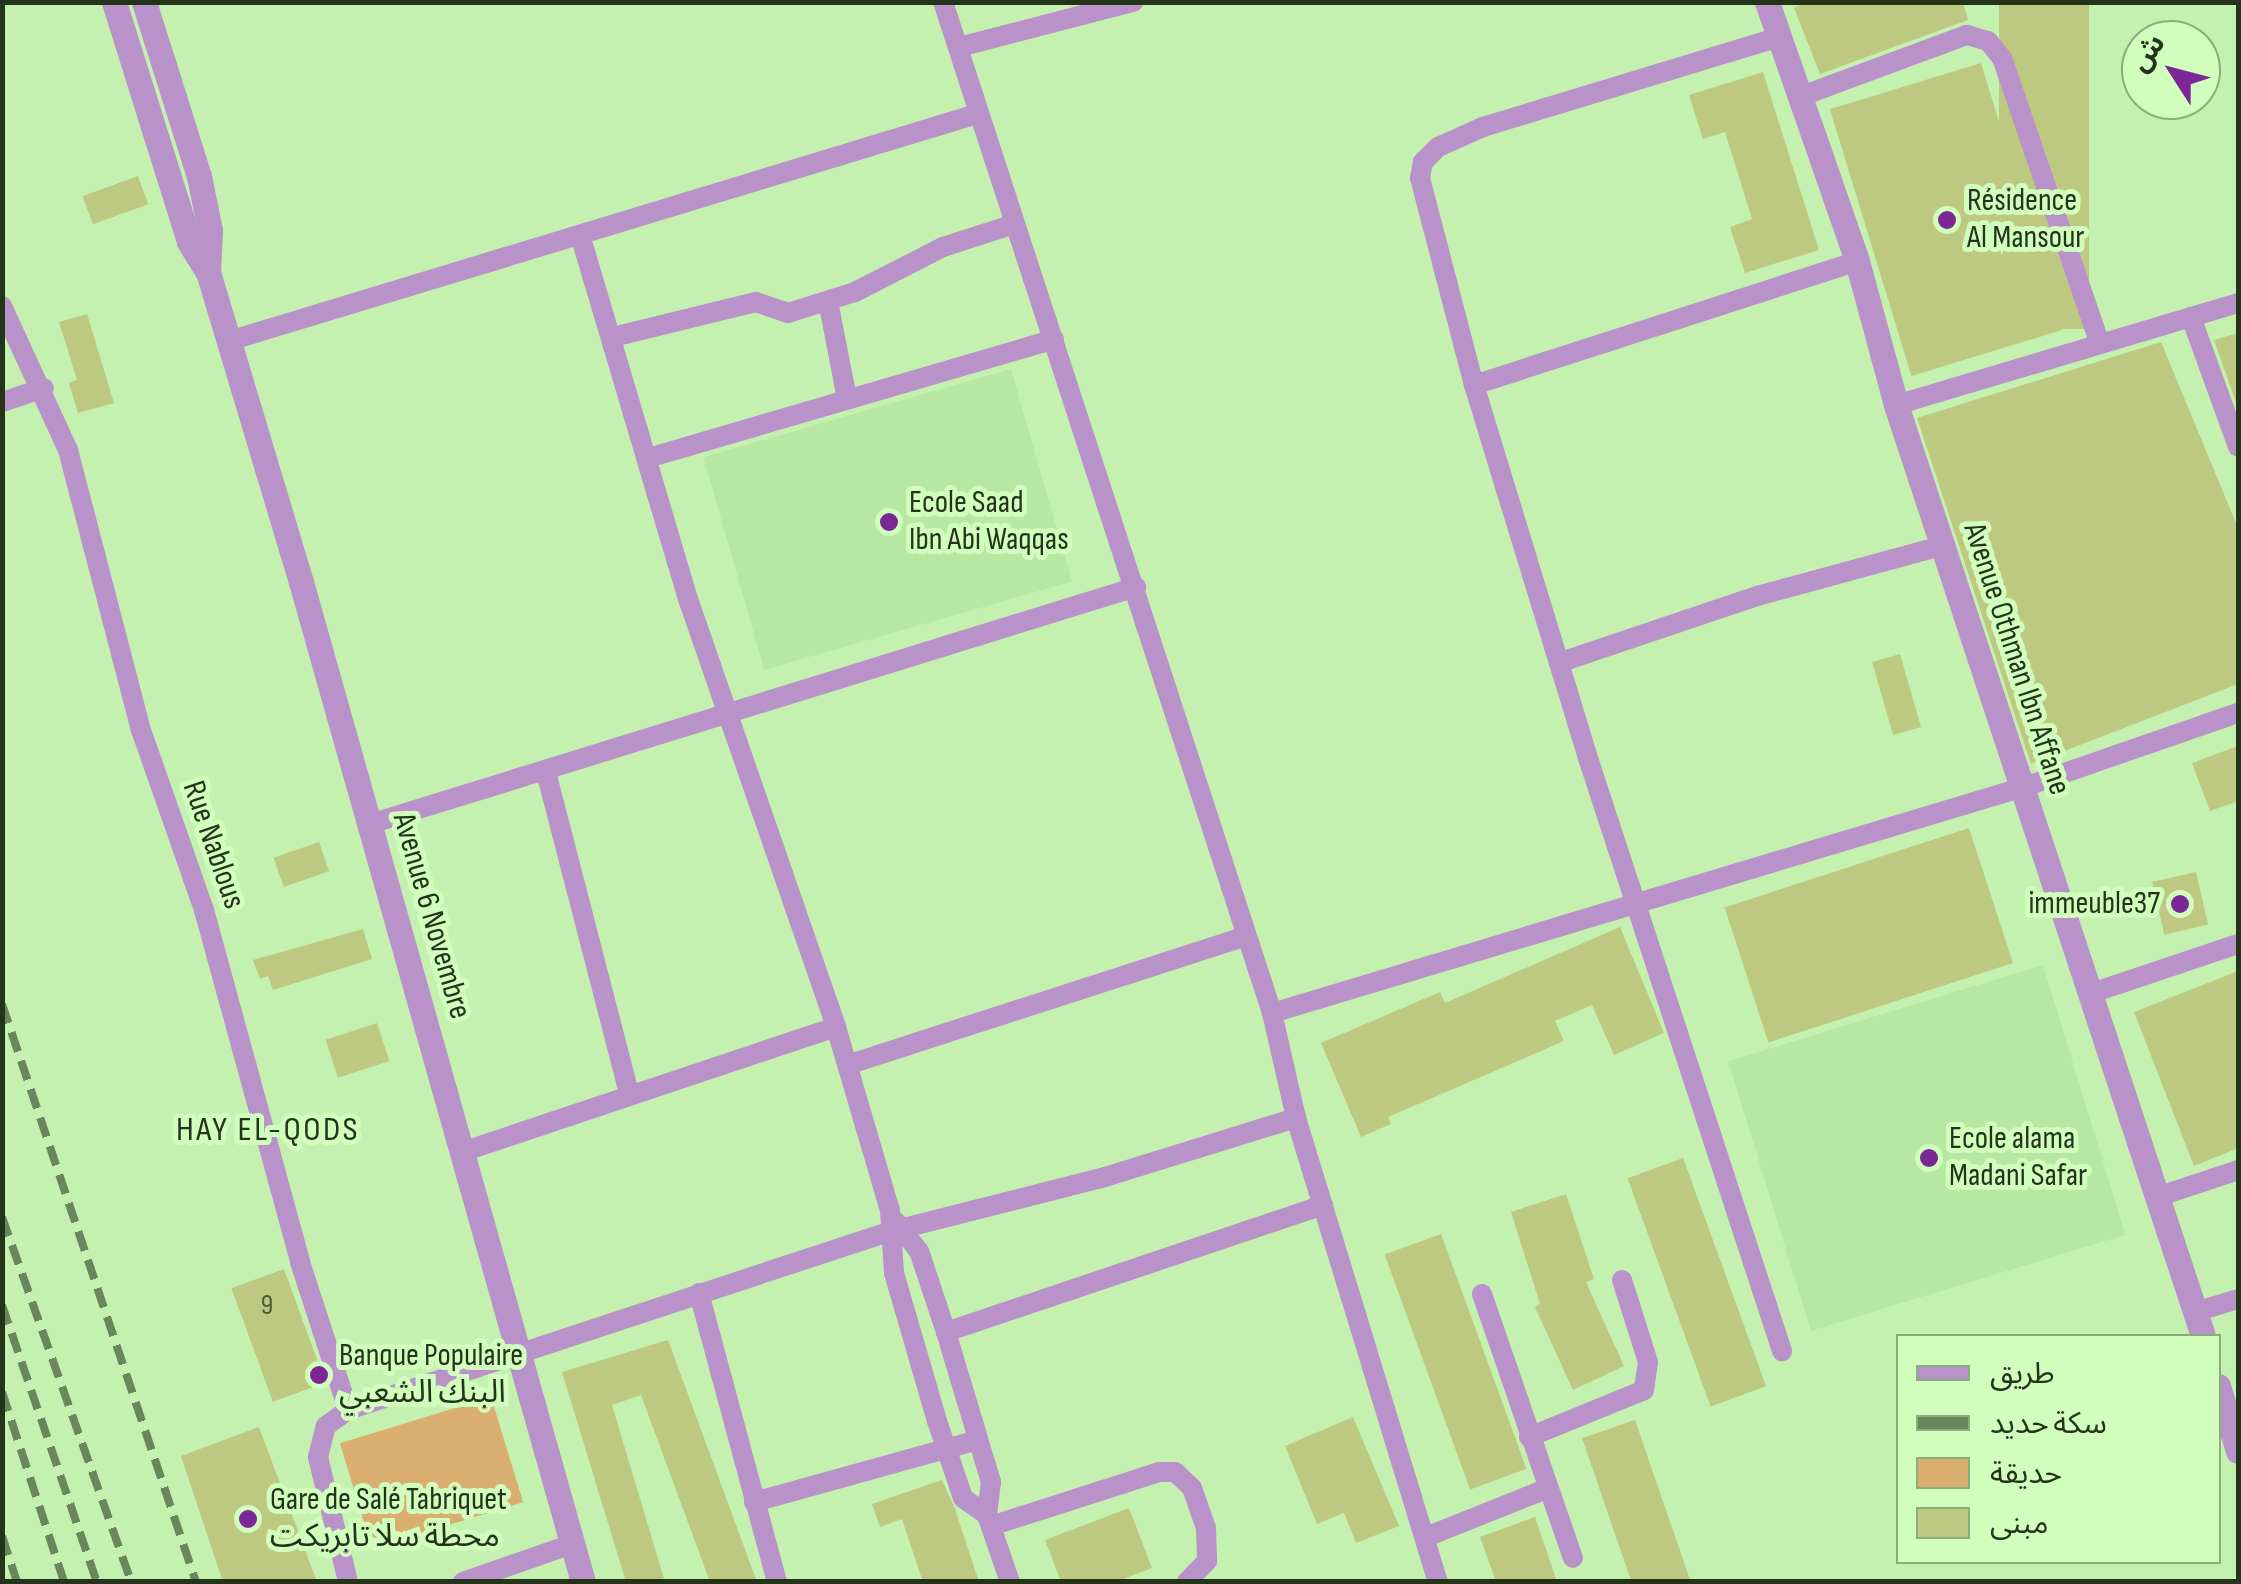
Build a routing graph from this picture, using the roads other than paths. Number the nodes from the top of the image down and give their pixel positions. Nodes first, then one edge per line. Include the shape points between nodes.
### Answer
1 (114, 2) edge
2 (144, 2) edge
3 (943, 2) edge
4 (1133, 2) edge
5 (1767, 2) edge
6 (1779, 37) junction
7 (959, 47) junction
8 (1799, 97) junction
9 (978, 114) junction
10 (1014, 224) junction
11 (581, 238) junction
12 (1857, 261) junction
13 (208, 272) junction
14 (828, 301) junction
15 (2238, 303) edge
16 (2, 306) edge
17 (2191, 318) junction
18 (613, 337) junction
19 (1054, 339) junction
20 (229, 341) junction
21 (2100, 344) junction
22 (1474, 385) junction
23 (44, 388) junction
24 (848, 399) junction
25 (2, 402) edge
26 (1896, 404) junction
27 (2238, 447) edge
28 (648, 458) junction
29 (1944, 546) junction
30 (1136, 587) junction
31 (1561, 662) junction
32 (2238, 713) edge
33 (728, 714) junction
34 (546, 772) junction
35 (2024, 787) junction
36 (370, 824) junction
37 (1637, 906) junction
38 (1246, 936) junction
39 (2238, 944) edge
40 (2089, 994) junction
41 (1272, 1014) junction
42 (836, 1027) junction
43 (847, 1065) junction
44 (629, 1093) junction
45 (1296, 1118) junction
46 (465, 1152) junction
47 (2238, 1170) edge
48 (2156, 1197) junction
49 (1323, 1204) junction
50 (895, 1226) junction
51 (1622, 1280) dead end
52 (699, 1293) junction
53 (1482, 1294) dead end
54 (2238, 1299) edge
55 (2199, 1324) edge
56 (946, 1332) junction
57 (1782, 1351) dead end
58 (519, 1352) junction
59 (2221, 1396) edge
60 (348, 1410) junction
61 (1529, 1437) junction
62 (977, 1440) junction
63 (947, 1448) junction
64 (2238, 1452) edge
65 (1546, 1490) junction
66 (754, 1502) junction
67 (989, 1521) junction
68 (1426, 1537) junction
69 (572, 1544) junction
70 (1573, 1558) dead end
71 (348, 1582) edge
72 (464, 1582) edge
73 (583, 1582) edge
74 (776, 1582) edge
75 (1010, 1582) edge
76 (1187, 1582) edge
77 (1438, 1582) edge

1 - 13 street, Avenue 6 Novembre via 189,242
2 - 13 street, Avenue 6 Novembre via 199,176 210,230
3 - 7 street
4 - 7 street
5 - 6 street, Avenue Othman Ibn Affane
6 - 8 street, Avenue Othman Ibn Affane
6 - 22 street via 1484,126 1430,154 1420,178
7 - 9 street
8 - 12 street, Avenue Othman Ibn Affane
8 - 21 street via 1968,35 1988,41 2002,58
9 - 10 street
9 - 11 street
10 - 14 street via 942,247
10 - 19 street
11 - 18 street
11 - 20 street
12 - 22 street
12 - 26 street, Avenue Othman Ibn Affane
13 - 20 street, Avenue 6 Novembre
14 - 18 street via 788,312 756,302
14 - 24 street
15 - 17 street
16 - 23 street, Rue Nablous
17 - 21 street
17 - 27 street
18 - 28 street
19 - 24 street
19 - 30 street
20 - 36 street, Avenue 6 Novembre
21 - 26 street
22 - 31 street
23 - 25 street
23 - 60 street, Rue Nablous via 68,450 142,730 246,1046 292,1230
24 - 28 street
26 - 29 street, Avenue Othman Ibn Affane
28 - 33 street
29 - 31 street via 1757,596
29 - 35 street, Avenue Othman Ibn Affane
30 - 33 street
30 - 38 street
31 - 37 street
32 - 35 street
33 - 34 street
33 - 42 street
34 - 36 street
34 - 44 street
35 - 37 street
35 - 40 street, Avenue Othman Ibn Affane
36 - 46 street, Avenue 6 Novembre
37 - 41 street
37 - 57 street
38 - 41 street
38 - 43 street
39 - 40 street
40 - 48 street, Avenue Othman Ibn Affane
41 - 45 street
42 - 43 street
42 - 44 street
43 - 50 street
44 - 46 street
45 - 49 street
45 - 50 street
46 - 58 street, Avenue 6 Novembre
47 - 48 street
48 - 55 street, Avenue Othman Ibn Affane
49 - 56 street
49 - 68 street
50 - 52 street
50 - 56 street via 919,1251
50 - 63 street via 897,1288
51 - 61 street via 1648,1362 1644,1390
52 - 58 street
52 - 66 street
53 - 61 street
54 - 55 street
56 - 62 street
58 - 60 street
58 - 69 street, Avenue 6 Novembre
59 - 64 street
60 - 71 street via 322,1432 318,1457
61 - 65 street
62 - 63 street
62 - 67 street via 991,1482
63 - 66 street
63 - 67 street via 963,1498
65 - 68 street
65 - 70 street
66 - 74 street
67 - 75 street
67 - 76 street via 1175,1472 1192,1488 1206,1528 1207,1561
68 - 77 street
69 - 72 street
69 - 73 street, Avenue 6 Novembre

